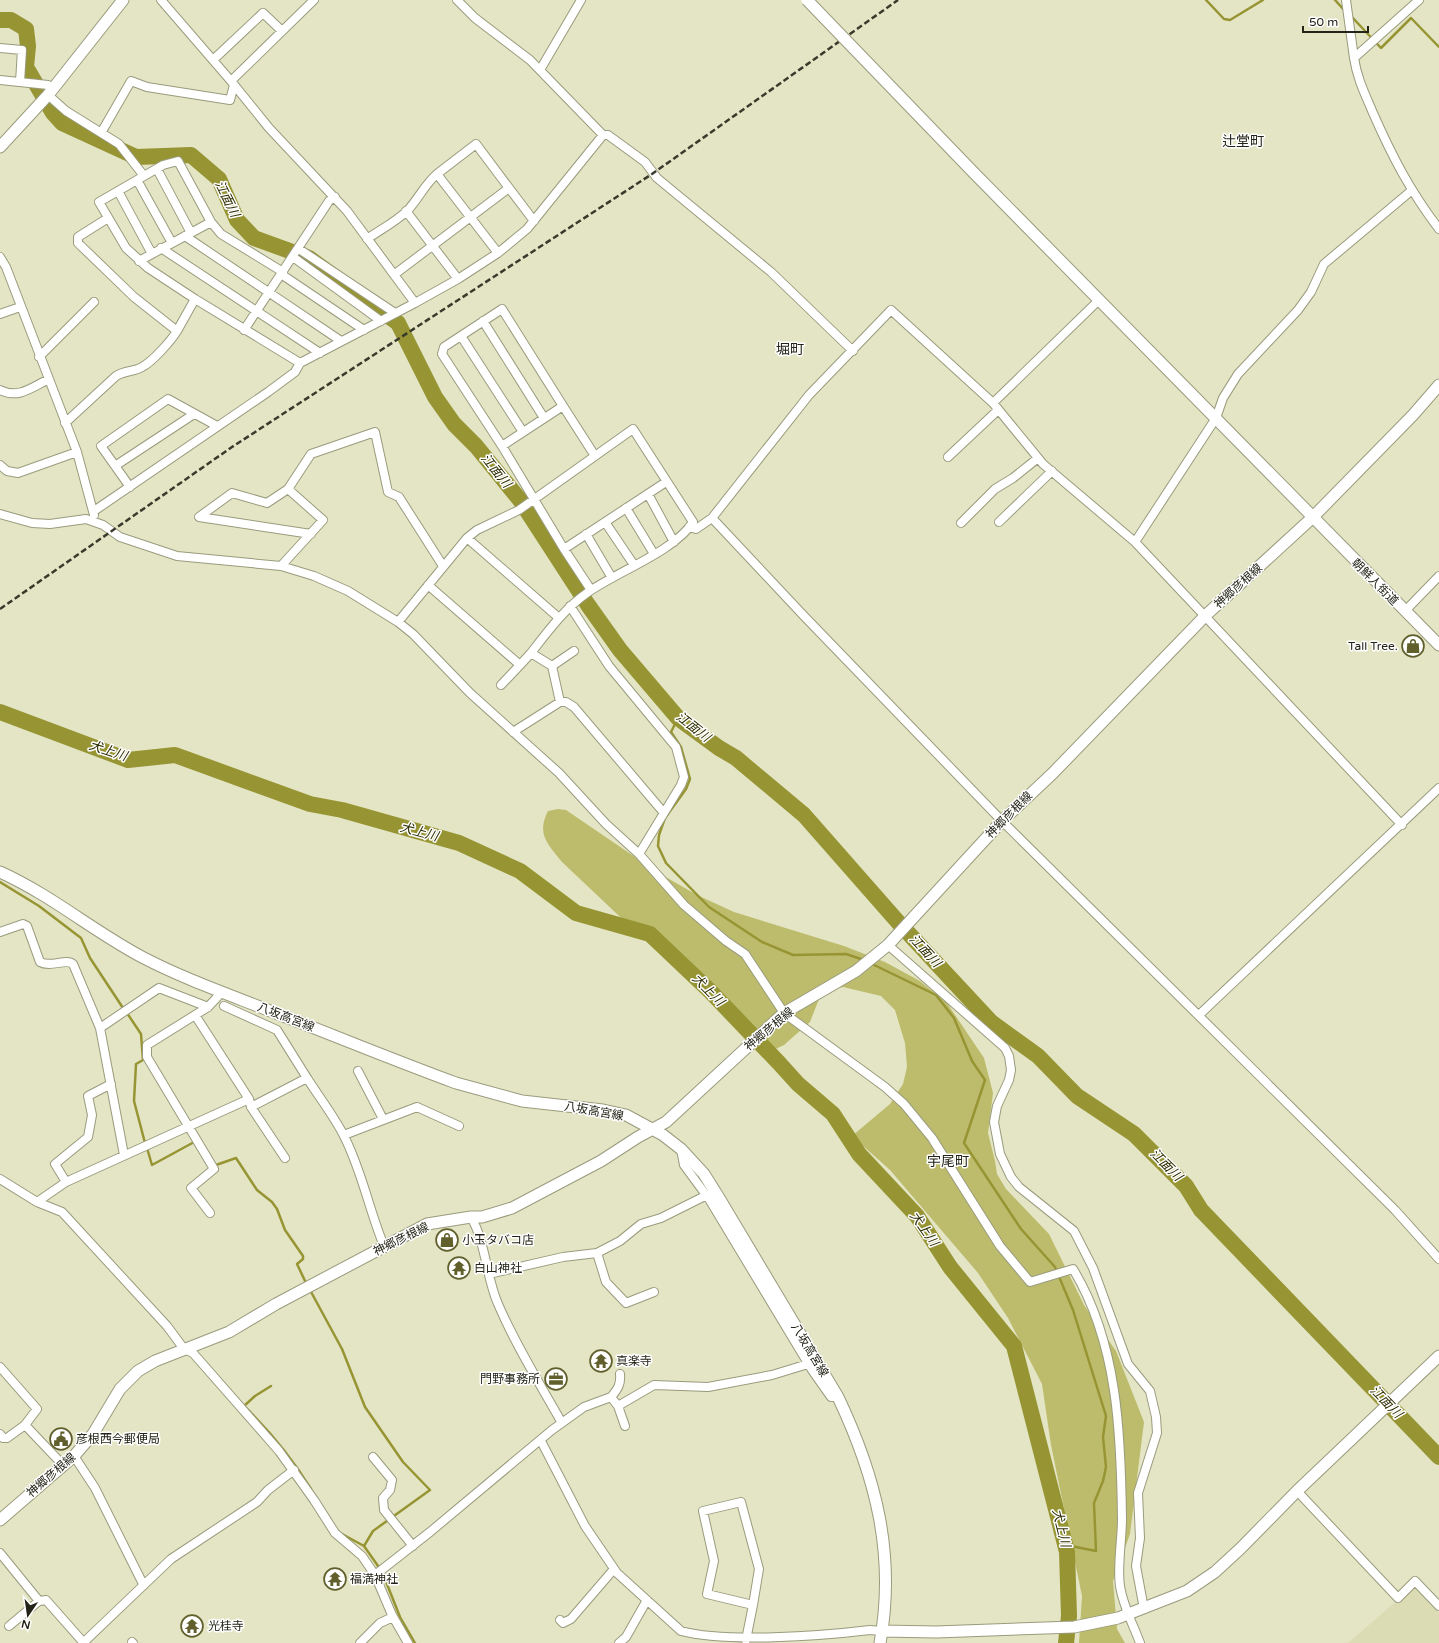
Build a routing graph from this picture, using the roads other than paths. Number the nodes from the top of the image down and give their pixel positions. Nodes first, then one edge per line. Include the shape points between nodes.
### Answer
1 (123, 0) edge
2 (161, 0) edge
3 (314, 0) edge
4 (457, 0) edge
5 (581, 0) edge
6 (807, 0) edge
7 (1346, 0) edge
8 (1419, 0) edge
9 (282, 31) junction
10 (0, 48) edge
11 (1354, 58) junction
12 (213, 60) junction
13 (540, 70) junction
14 (1, 82) edge
15 (20, 82) junction
16 (233, 83) junction
17 (51, 92) junction
18 (101, 133) junction
19 (603, 135) junction
20 (0, 147) edge
21 (156, 169) junction
22 (437, 174) junction
23 (140, 178) junction
24 (509, 188) junction
25 (118, 191) junction
26 (1411, 191) junction
27 (335, 197) junction
28 (406, 211) junction
29 (470, 217) junction
30 (108, 218) junction
31 (534, 221) junction
32 (211, 222) junction
33 (1439, 229) edge
34 (188, 234) junction
35 (367, 239) junction
36 (172, 243) junction
37 (433, 246) junction
38 (161, 248) junction
39 (299, 249) junction
40 (498, 253) junction
41 (152, 254) junction
42 (0, 257) edge
43 (293, 257) junction
44 (138, 261) junction
45 (282, 273) junction
46 (395, 274) junction
47 (458, 279) junction
48 (269, 292) junction
49 (195, 299) junction
50 (1099, 300) junction
51 (94, 302) dead end
52 (415, 303) junction
53 (20, 307) junction
54 (257, 311) junction
55 (0, 314) edge
56 (395, 314) junction
57 (381, 321) junction
58 (483, 321) junction
59 (244, 330) junction
60 (364, 330) junction
61 (177, 331) junction
62 (461, 336) junction
63 (341, 341) junction
64 (853, 351) junction
65 (320, 353) junction
66 (39, 357) junction
67 (300, 363) junction
68 (47, 380) junction
69 (1439, 385) edge
70 (0, 390) edge
71 (993, 403) junction
72 (563, 406) junction
73 (997, 411) junction
74 (194, 414) junction
75 (544, 418) junction
76 (1216, 418) junction
77 (65, 423) junction
78 (217, 426) junction
79 (524, 432) junction
80 (502, 446) junction
81 (77, 452) junction
82 (595, 456) junction
83 (948, 456) dead end
84 (1038, 458) junction
85 (0, 465) edge
86 (115, 466) junction
87 (1052, 471) junction
88 (666, 482) junction
89 (130, 487) junction
90 (288, 489) junction
91 (648, 494) junction
92 (531, 501) junction
93 (626, 508) junction
94 (0, 514) edge
95 (94, 516) junction
96 (712, 518) junction
97 (1312, 518) junction
98 (605, 522) junction
99 (999, 522) dead end
100 (961, 523) dead end
101 (689, 528) junction
102 (311, 534) junction
103 (586, 534) junction
104 (467, 538) junction
105 (674, 542) junction
106 (1135, 542) junction
107 (564, 549) junction
108 (654, 554) junction
109 (634, 565) junction
110 (282, 566) junction
111 (443, 566) junction
112 (1439, 576) edge
113 (612, 578) junction
114 (428, 585) junction
115 (588, 592) junction
116 (570, 606) junction
117 (1405, 611) junction
118 (1206, 615) junction
119 (559, 618) junction
120 (398, 622) junction
121 (1439, 645) edge
122 (574, 651) dead end
123 (531, 653) junction
124 (520, 665) junction
125 (552, 666) junction
126 (501, 685) dead end
127 (560, 702) junction
128 (513, 732) junction
129 (1439, 788) edge
130 (664, 813) junction
131 (1002, 821) junction
132 (1402, 825) junction
133 (639, 854) junction
134 (0, 872) edge
135 (0, 932) edge
136 (888, 945) junction
137 (222, 992) junction
138 (224, 1006) dead end
139 (208, 1007) junction
140 (1200, 1014) junction
141 (195, 1015) junction
142 (781, 1016) junction
143 (100, 1028) junction
144 (358, 1072) dead end
145 (307, 1078) junction
146 (111, 1084) junction
147 (250, 1103) junction
148 (383, 1119) junction
149 (188, 1125) junction
150 (459, 1126) dead end
151 (654, 1130) junction
152 (344, 1135) junction
153 (681, 1149) junction
154 (124, 1155) junction
155 (285, 1158) dead end
156 (0, 1179) edge
157 (66, 1182) junction
158 (707, 1195) junction
159 (37, 1202) junction
160 (210, 1213) dead end
161 (471, 1217) junction
162 (384, 1246) junction
163 (597, 1253) junction
164 (1439, 1259) edge
165 (489, 1274) junction
166 (654, 1292) dead end
167 (184, 1348) junction
168 (1439, 1356) edge
169 (808, 1364) junction
170 (0, 1367) edge
171 (620, 1374) dead end
172 (611, 1397) junction
173 (838, 1397) junction
174 (618, 1406) junction
175 (562, 1423) junction
176 (25, 1425) junction
177 (625, 1426) dead end
178 (0, 1434) edge
179 (541, 1440) junction
180 (74, 1456) junction
181 (373, 1457) dead end
182 (63, 1465) junction
183 (294, 1470) junction
184 (1297, 1491) junction
185 (0, 1520) edge
186 (413, 1546) junction
187 (0, 1553) edge
188 (614, 1569) junction
189 (379, 1572) junction
190 (144, 1585) junction
191 (647, 1600) junction
192 (39, 1601) junction
193 (753, 1604) junction
194 (1439, 1606) edge
195 (1144, 1609) junction
196 (1124, 1616) junction
197 (392, 1617) junction
198 (560, 1620) dead end
199 (9, 1626) dead end
200 (886, 1632) junction
201 (746, 1640) junction
202 (769, 1642) edge
203 (83, 1643) edge
204 (360, 1643) edge
205 (408, 1643) edge
206 (619, 1643) edge
207 (880, 1643) edge
208 (1140, 1643) edge

1 - 17 main road
2 - 12 street
3 - 9 street
4 - 13 street via 475,18
5 - 13 street
6 - 50 main road, 朝鮮人街道, bridge
7 - 11 street
8 - 11 street
9 - 12 street via 264,13
9 - 16 street
10 - 15 street via 22,50
11 - 26 street via 1356,75 1363,92 1391,156
12 - 16 street
13 - 19 street
14 - 15 street
15 - 17 street via 48,85
16 - 18 street via 230,100 147,87 131,81
16 - 27 street via 269,128
17 - 18 street via 66,112
17 - 20 main road
18 - 23 street via 118,144
19 - 31 street
19 - 64 street via 608,134 645,162 657,178 771,272
21 - 23 street
21 - 32 street via 178,161
21 - 34 street
22 - 24 street via 476,144
22 - 28 street via 428,181 420,196
22 - 29 street
23 - 25 street
23 - 36 street
24 - 29 street
24 - 31 street
25 - 30 street via 99,202
25 - 41 street
26 - 33 street
26 - 76 street via 1324,264 1311,292 1298,310 1238,374 1223,398
27 - 35 street
27 - 39 street via 329,201
28 - 35 street
28 - 37 street
29 - 37 street
29 - 40 street
30 - 44 street via 126,248
30 - 61 street via 78,237 78,243 134,297
31 - 40 street
32 - 34 street
32 - 45 street via 221,234
34 - 36 street
34 - 48 street
35 - 46 street
36 - 38 street
37 - 46 street
37 - 47 street
38 - 41 street
38 - 54 street
39 - 43 street
39 - 56 street
40 - 47 street
41 - 44 street
42 - 53 street
43 - 45 street
43 - 57 street
44 - 49 street
45 - 48 street
45 - 60 street
46 - 52 street
47 - 52 street
48 - 54 street
48 - 63 street
49 - 59 street
49 - 61 street
50 - 71 street
50 - 76 main road, 朝鮮人街道
51 - 66 street
52 - 56 street
53 - 55 street
53 - 66 street
54 - 59 street
54 - 65 street
56 - 57 street
57 - 60 street
58 - 62 street
58 - 72 street via 502,309
58 - 75 street
59 - 67 street
60 - 63 street
61 - 77 street via 171,341 142,367 124,371 116,376
62 - 79 street
62 - 80 street via 444,347 442,354
63 - 65 street
64 - 71 street via 891,310
64 - 96 street via 809,395
65 - 67 street
66 - 68 street
67 - 78 street via 295,372
68 - 70 street via 18,394
68 - 77 street
69 - 97 main road, 神郷彦根線
71 - 73 street
72 - 75 street
72 - 82 street
73 - 83 street
73 - 84 street
74 - 78 street
74 - 86 street
74 - 86 street via 168,399 101,446
75 - 79 street
76 - 97 main road, 朝鮮人街道
76 - 106 street
77 - 81 street
78 - 89 street
79 - 80 street
80 - 92 street
81 - 85 street via 18,473 7,471
81 - 95 street
82 - 88 street via 633,429
82 - 92 street
84 - 87 street
84 - 100 street via 995,489
86 - 89 street
87 - 99 street
87 - 106 street
88 - 91 street
88 - 101 street via 693,522
89 - 95 street
90 - 102 street via 324,520
90 - 102 street via 267,503 232,493 199,517
90 - 111 street via 310,454 375,432 388,492 399,497
91 - 93 street
91 - 105 street
92 - 104 street
92 - 107 street
93 - 98 street
93 - 108 street
94 - 95 street via 50,524
95 - 110 street via 120,537 177,556
96 - 101 street via 696,529
96 - 131 street
97 - 117 main road, 朝鮮人街道
97 - 118 main road, 神郷彦根線
98 - 103 street
98 - 109 street
101 - 105 street
102 - 110 street
103 - 107 street
103 - 113 street
104 - 111 street
104 - 119 street
105 - 108 street
106 - 118 street
107 - 115 street
108 - 109 street
109 - 113 street
110 - 120 street via 348,591
111 - 114 street
112 - 117 street
113 - 115 street
114 - 120 street
114 - 124 street
115 - 116 street
116 - 119 street
116 - 130 street via 609,666 676,747 684,777
117 - 121 main road, 朝鮮人街道
118 - 131 main road, 神郷彦根線 via 1053,773
118 - 132 street
119 - 123 street
120 - 128 street
122 - 125 street
123 - 124 street
123 - 125 street
124 - 126 street
125 - 127 street
127 - 128 street
127 - 130 street via 566,702 574,707
128 - 133 street
129 - 132 street
130 - 133 street
131 - 136 main road, 神郷彦根線
131 - 140 street
132 - 140 street
133 - 142 street via 684,905 745,954
134 - 137 main road, 八坂高宮線 via 46,896 142,957
135 - 143 street via 23,924 27,926 40,962 45,964 68,961 73,964
136 - 142 main road, 神郷彦根線 via 856,971
136 - 195 street via 1005,1048 1011,1070 997,1106 994,1122 1000,1154 1019,1187 1074,1231 1093,1268 1128,1364 1150,1391 1157,1433 1138,1493 1140,1538 1136,1566
137 - 139 street
137 - 151 main road, 八坂高宮線 via 463,1085 522,1101 619,1112
138 - 145 street via 277,1030
139 - 141 street
139 - 143 street via 159,988
140 - 164 street via 1395,1210
141 - 147 street
141 - 149 street via 147,1045 147,1057
142 - 151 main road, 神郷彦根線 via 666,1122
142 - 196 street via 879,1082 904,1104 932,1138 1000,1246 1030,1282 1073,1269 1083,1286 1102,1335 1116,1403 1121,1460 1120,1585
143 - 146 street
144 - 148 street
145 - 147 street
145 - 152 street
146 - 154 street
146 - 157 street via 88,1096 92,1115 88,1137 55,1164
147 - 149 street
147 - 155 street
148 - 150 street via 418,1107
148 - 152 street
149 - 154 street
149 - 160 street via 214,1169 191,1188
151 - 153 main road, 八坂高宮線
151 - 161 main road, 神郷彦根線 via 512,1208 482,1217
152 - 162 street
153 - 158 street via 684,1165
153 - 173 main road, 八坂高宮線 via 704,1174
154 - 157 street
156 - 159 street
157 - 159 street
158 - 163 street via 661,1218 641,1224 620,1241
158 - 169 street
159 - 167 street via 62,1212 167,1326
161 - 162 main road, 神郷彦根線 via 427,1224
161 - 165 street
162 - 167 main road, 神郷彦根線 via 229,1332
163 - 165 street via 564,1256
163 - 166 street via 606,1282 626,1303
165 - 175 street via 497,1303
167 - 180 main road, 神郷彦根線 via 146,1366 120,1389 93,1434
167 - 183 street via 192,1353
168 - 184 main road
169 - 173 street via 831,1397
169 - 174 street via 772,1375 708,1387 654,1386
170 - 176 street via 37,1409
171 - 172 street via 618,1389
172 - 174 street
172 - 175 street via 584,1407
173 - 200 main road, 八坂高宮線 via 862,1452 880,1515 886,1567
174 - 177 street
175 - 179 street
176 - 178 street via 7,1438
176 - 182 street
179 - 186 street
179 - 188 street via 585,1526
180 - 182 main road, 神郷彦根線
180 - 190 street via 95,1488
181 - 186 street via 392,1480 390,1490 382,1498 384,1510
182 - 185 main road, 神郷彦根線
183 - 189 street via 335,1533
183 - 190 street via 257,1502 176,1555
184 - 194 street via 1398,1598 1415,1581
184 - 195 main road via 1215,1572 1187,1590
186 - 189 street
187 - 192 street
188 - 191 street
188 - 198 street via 571,1619 563,1622
189 - 197 street
190 - 203 street
191 - 201 street via 681,1631 693,1637
191 - 206 street via 626,1638
192 - 199 street
192 - 203 street via 46,1600
193 - 193 street via 707,1594 714,1561 704,1510 741,1502 759,1569
193 - 201 street
195 - 196 main road
196 - 200 main road via 1088,1625 1043,1629
196 - 208 street
197 - 204 street via 380,1623
197 - 205 street
200 - 202 street via 870,1630
200 - 207 main road, 八坂高宮線
201 - 202 street

